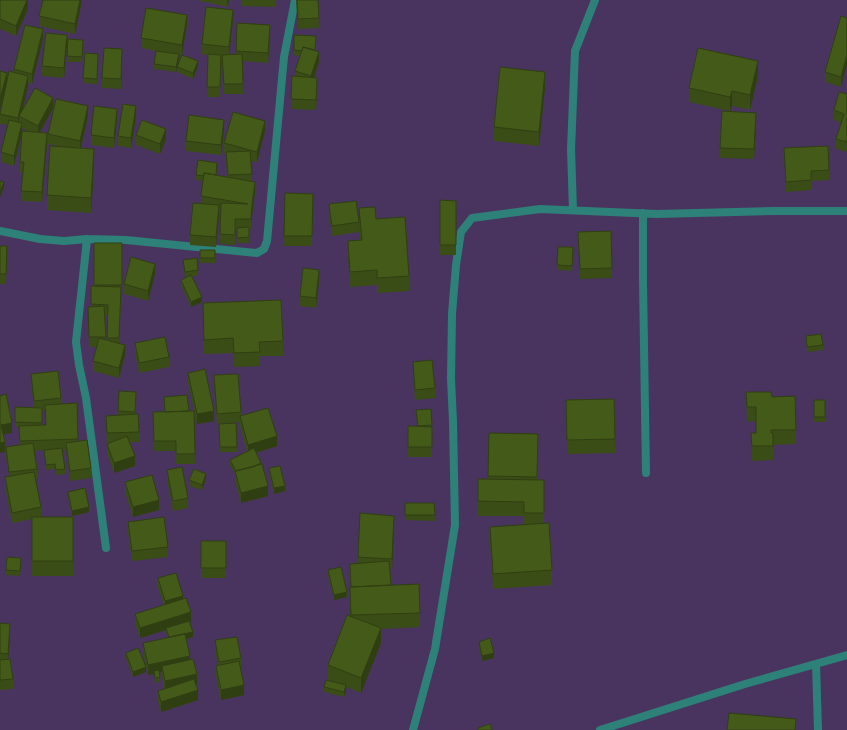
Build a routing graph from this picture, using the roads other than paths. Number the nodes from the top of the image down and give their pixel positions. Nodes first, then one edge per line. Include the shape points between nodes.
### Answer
1 (296, 0) edge
2 (595, 0) edge
3 (573, 210) junction
4 (847, 211) edge
5 (643, 213) junction
6 (0, 231) edge
7 (87, 239) junction
8 (646, 473) dead end
9 (106, 548) dead end
10 (847, 655) edge
11 (816, 664) junction
12 (413, 730) edge
13 (603, 730) edge
14 (818, 730) edge

1 - 7 street via 284,56 267,241 264,248 257,253 126,240
2 - 3 street via 575,51 571,149
3 - 5 street
3 - 12 street via 540,209 472,218 461,232 452,314 455,525 435,649
4 - 5 street
5 - 8 street
6 - 7 street via 64,241
7 - 9 street via 76,342
10 - 11 street
11 - 13 street
11 - 14 street

